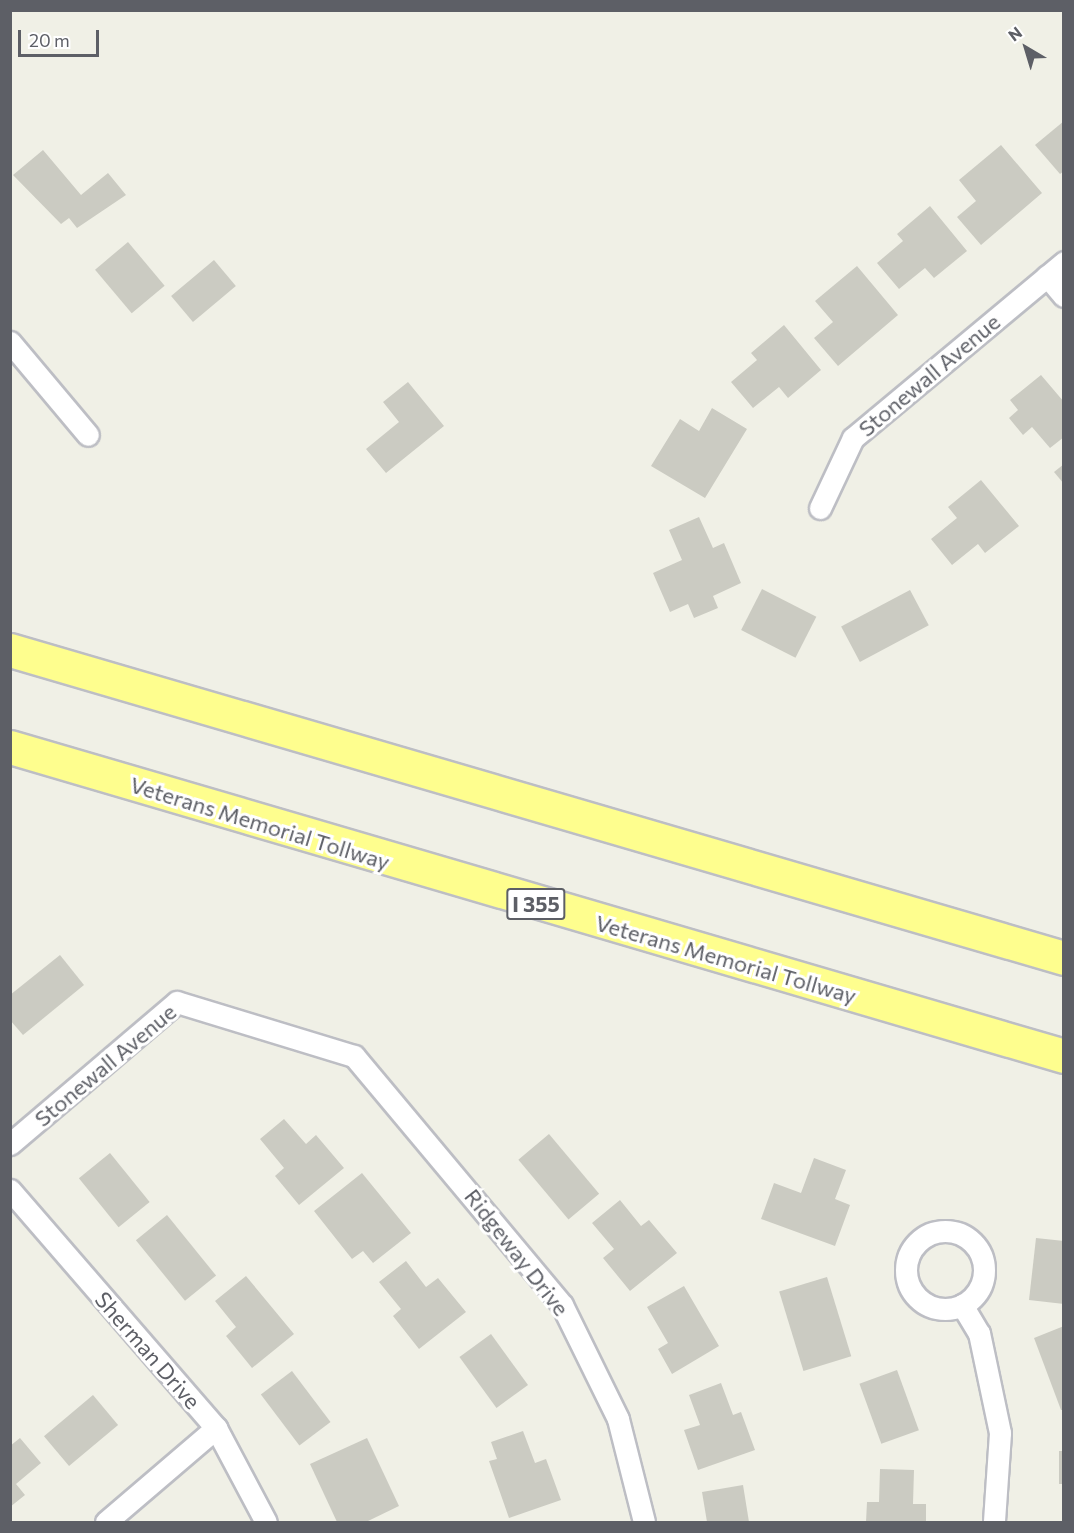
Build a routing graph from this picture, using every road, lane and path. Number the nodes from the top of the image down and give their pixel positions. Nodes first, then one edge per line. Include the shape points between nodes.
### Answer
1 (1064, 262) edge
2 (1047, 276) junction
3 (1064, 296) edge
4 (10, 342) edge
5 (88, 435) dead end
6 (820, 508) dead end
7 (10, 650) edge
8 (10, 747) edge
9 (1064, 958) edge
10 (1064, 1056) edge
11 (417, 1129) joint
12 (10, 1144) edge
13 (10, 1190) edge
14 (962, 1305) dead end
15 (216, 1428) junction
16 (106, 1522) edge
17 (266, 1522) edge
18 (644, 1522) edge
19 (994, 1522) edge

1 - 2 street, Stonewall Avenue
2 - 3 street
2 - 6 street, Stonewall Avenue via 853,438
4 - 5 street
7 - 9 highway
8 - 10 highway, Veterans Memorial Tollway / I 355
11 - 12 street, Stonewall Avenue via 354,1056 177,1002
11 - 18 street, Ridgeway Drive via 526,1256 585,1344 618,1419
13 - 15 street, Sherman Drive
14 - 19 street via 978,1333 1000,1433
15 - 16 street
15 - 17 street, Sherman Drive

